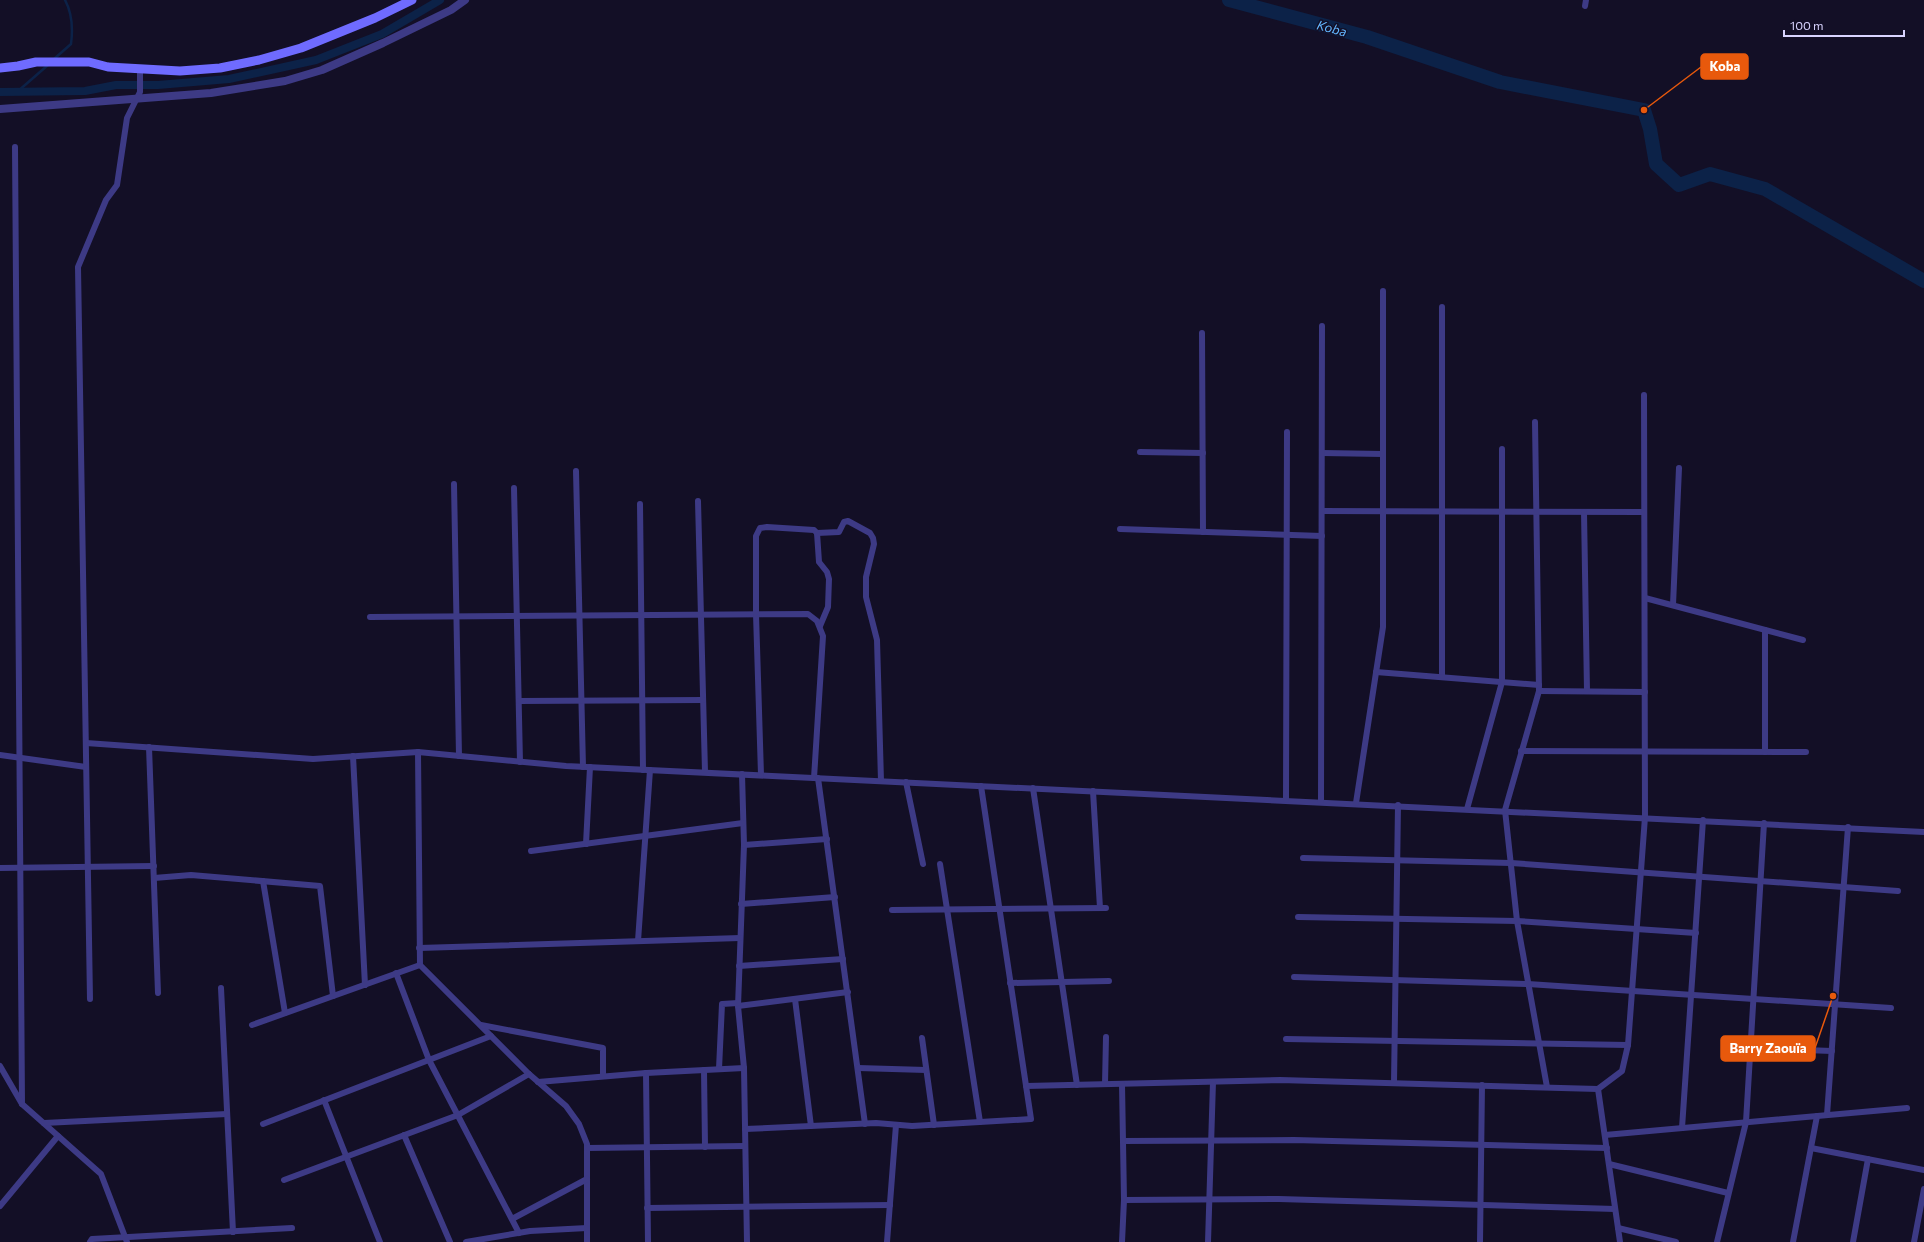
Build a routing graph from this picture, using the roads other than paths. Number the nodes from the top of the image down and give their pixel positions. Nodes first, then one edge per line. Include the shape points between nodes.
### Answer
1 (412, 0) edge
2 (465, 0) edge
3 (0, 68) edge
4 (140, 69) junction
5 (138, 97) junction
6 (0, 109) edge
7 (15, 147) dead end
8 (1383, 291) dead end
9 (1442, 307) dead end
10 (1322, 326) dead end
11 (1202, 333) dead end
12 (1644, 395) dead end
13 (1535, 422) dead end
14 (1287, 432) dead end
15 (1502, 449) dead end
16 (1140, 452) dead end
17 (1203, 453) junction
18 (1322, 453) junction
19 (1383, 454) junction
20 (1679, 468) dead end
21 (576, 471) dead end
22 (454, 484) dead end
23 (514, 488) dead end
24 (698, 501) dead end
25 (640, 504) dead end
26 (1322, 511) junction
27 (1383, 511) junction
28 (1442, 512) junction
29 (1502, 512) junction
30 (1536, 512) junction
31 (1584, 512) junction
32 (1644, 512) junction
33 (1120, 529) dead end
34 (1203, 532) junction
35 (817, 533) junction
36 (1286, 535) junction
37 (1322, 536) junction
38 (1645, 598) junction
39 (1673, 605) junction
40 (756, 614) junction
41 (641, 615) junction
42 (701, 615) junction
43 (517, 616) junction
44 (580, 616) junction
45 (370, 617) dead end
46 (456, 617) junction
47 (820, 626) junction
48 (1765, 630) junction
49 (1803, 640) dead end
50 (1376, 672) junction
51 (1442, 677) junction
52 (1502, 682) junction
53 (1539, 688) junction
54 (1587, 691) junction
55 (1645, 692) junction
56 (642, 700) junction
57 (703, 700) junction
58 (519, 701) junction
59 (582, 701) junction
60 (86, 743) junction
61 (149, 747) junction
62 (1522, 751) junction
63 (418, 752) junction
64 (1645, 752) junction
65 (1765, 752) junction
66 (1806, 752) dead end
67 (0, 755) edge
68 (353, 756) junction
69 (459, 756) junction
70 (20, 758) junction
71 (520, 762) junction
72 (86, 767) junction
73 (583, 767) junction
74 (590, 767) junction
75 (643, 770) junction
76 (650, 770) junction
77 (705, 772) junction
78 (742, 774) junction
79 (761, 775) junction
80 (816, 778) junction
81 (881, 781) junction
82 (906, 782) junction
83 (981, 786) junction
84 (1033, 788) junction
85 (1093, 791) junction
86 (1286, 800) junction
87 (1322, 802) junction
88 (1356, 803) junction
89 (1398, 805) junction
90 (1468, 809) junction
91 (1505, 810) junction
92 (1645, 817) junction
93 (1703, 820) junction
94 (743, 823) junction
95 (1764, 823) junction
96 (1848, 827) junction
97 (1924, 832) edge
98 (646, 836) junction
99 (827, 839) junction
100 (586, 844) junction
101 (744, 845) junction
102 (531, 852) dead end
103 (1303, 858) dead end
104 (1398, 861) junction
105 (1511, 863) junction
106 (923, 864) dead end
107 (940, 864) dead end
108 (154, 866) junction
109 (21, 867) junction
110 (88, 867) junction
111 (0, 868) edge
112 (1641, 873) junction
113 (1699, 877) junction
114 (154, 878) junction
115 (263, 881) junction
116 (1761, 881) junction
117 (1844, 887) junction
118 (1898, 891) dead end
119 (835, 897) junction
120 (742, 904) junction
121 (999, 909) junction
122 (1050, 909) junction
123 (892, 910) dead end
124 (947, 910) junction
125 (1298, 917) dead end
126 (1397, 919) junction
127 (1517, 920) junction
128 (1637, 929) junction
129 (1696, 933) junction
130 (740, 938) junction
131 (638, 941) junction
132 (419, 948) junction
133 (843, 959) junction
134 (420, 965) junction
135 (739, 966) junction
136 (396, 973) junction
137 (1294, 977) dead end
138 (1396, 980) junction
139 (1109, 981) dead end
140 (1061, 982) junction
141 (1010, 983) junction
142 (365, 984) junction
143 (1528, 984) junction
144 (221, 988) dead end
145 (1632, 991) junction
146 (848, 992) junction
147 (158, 993) dead end
148 (1691, 995) junction
149 (333, 996) junction
150 (90, 999) dead end
151 (795, 999) junction
152 (1753, 999) junction
153 (1835, 1004) junction
154 (738, 1005) junction
155 (1891, 1008) dead end
156 (285, 1014) junction
157 (252, 1025) dead end
158 (480, 1025) junction
159 (491, 1036) junction
160 (1106, 1037) dead end
161 (922, 1038) dead end
162 (1286, 1039) dead end
163 (1395, 1041) junction
164 (1539, 1044) junction
165 (1628, 1045) junction
166 (1750, 1048) junction
167 (1832, 1051) junction
168 (429, 1060) junction
169 (0, 1066) edge
170 (744, 1068) junction
171 (858, 1068) junction
172 (719, 1069) junction
173 (704, 1070) junction
174 (926, 1070) junction
175 (646, 1072) junction
176 (529, 1074) junction
177 (603, 1076) junction
178 (538, 1082) junction
179 (1213, 1082) junction
180 (1394, 1083) junction
181 (1105, 1084) junction
182 (1122, 1084) junction
183 (1077, 1085) junction
184 (1482, 1085) junction
185 (1026, 1086) junction
186 (1547, 1087) junction
187 (1598, 1089) junction
188 (324, 1100) junction
189 (22, 1104) junction
190 (1907, 1108) dead end
191 (227, 1114) junction
192 (458, 1115) junction
193 (1827, 1115) junction
194 (1817, 1116) junction
195 (980, 1122) junction
196 (1746, 1122) junction
197 (44, 1123) junction
198 (263, 1124) dead end
199 (865, 1124) junction
200 (896, 1125) junction
201 (934, 1125) junction
202 (811, 1126) junction
203 (1682, 1128) junction
204 (745, 1129) junction
205 (404, 1135) junction
206 (1605, 1135) junction
207 (58, 1136) junction
208 (1211, 1140) junction
209 (1123, 1142) junction
210 (1482, 1144) junction
211 (745, 1146) junction
212 (705, 1147) junction
213 (587, 1148) junction
214 (646, 1148) junction
215 (1607, 1148) junction
216 (1811, 1148) junction
217 (346, 1157) junction
218 (1868, 1159) junction
219 (1609, 1164) junction
220 (1924, 1170) edge
221 (587, 1179) junction
222 (284, 1180) dead end
223 (1924, 1189) edge
224 (1728, 1193) junction
225 (1210, 1199) junction
226 (1124, 1200) junction
227 (890, 1205) junction
228 (1480, 1205) junction
229 (0, 1206) edge
230 (746, 1207) junction
231 (647, 1208) junction
232 (1615, 1210) junction
233 (512, 1219) junction
234 (1917, 1227) junction
235 (292, 1228) dead end
236 (587, 1228) junction
237 (1618, 1228) junction
238 (1924, 1229) edge
239 (233, 1232) junction
240 (520, 1233) junction
241 (126, 1240) edge
242 (90, 1242) edge
243 (380, 1242) edge
244 (450, 1242) edge
245 (466, 1242) edge
246 (587, 1242) edge
247 (648, 1242) edge
248 (747, 1242) edge
249 (887, 1242) edge
250 (1122, 1242) edge
251 (1208, 1242) edge
252 (1480, 1242) edge
253 (1620, 1242) edge
254 (1676, 1242) edge
255 (1716, 1242) edge
256 (1793, 1242) edge
257 (1853, 1242) edge
258 (1914, 1242) edge

1 - 4 main road via 301,48 259,60 220,68 180,71
2 - 5 street via 383,44 322,70 285,81 211,93
3 - 4 main road via 36,62 89,62 108,67
4 - 5 street
5 - 6 street
5 - 60 street via 127,118 117,185 106,200 78,267
7 - 70 street
8 - 19 street
9 - 28 street
10 - 18 street
11 - 17 street
12 - 32 street
13 - 30 street
14 - 36 street
15 - 29 street
16 - 17 street
17 - 34 street
18 - 19 street
18 - 26 street
19 - 27 street
20 - 39 street
21 - 44 street
22 - 46 street
23 - 43 street
24 - 42 street
25 - 41 street
26 - 27 street
26 - 37 street
27 - 28 street
27 - 50 street via 1383,627
28 - 29 street
28 - 51 street
29 - 30 street
29 - 52 street
30 - 31 street
30 - 53 street
31 - 32 street
31 - 54 street
32 - 38 street
33 - 34 street
34 - 36 street
35 - 40 street via 814,530 760,528 757,532
35 - 47 street via 819,562 829,579 828,607
35 - 81 street via 839,532 844,522 848,521 873,538 874,544 866,577 866,596 878,640
36 - 37 street
36 - 86 street
37 - 87 street
38 - 39 street
38 - 55 street
39 - 48 street
40 - 42 street
40 - 47 street via 808,614
40 - 79 street
41 - 42 street
41 - 44 street
41 - 56 street
42 - 57 street
43 - 44 street
43 - 46 street
43 - 58 street
44 - 59 street
45 - 46 street
46 - 69 street
47 - 80 street via 823,636
48 - 49 street
48 - 65 street
50 - 51 street
50 - 88 street
51 - 52 street
52 - 53 street
52 - 90 street
53 - 54 street
53 - 62 street
54 - 55 street
55 - 64 street
56 - 57 street
56 - 59 street
56 - 75 street
57 - 77 street
58 - 59 street
58 - 71 street
59 - 73 street
60 - 61 street
60 - 72 street
61 - 68 street via 313,759
61 - 108 street
62 - 64 street
62 - 91 street
63 - 68 street
63 - 69 street
63 - 132 street
64 - 65 street
64 - 92 street
65 - 66 street
67 - 70 street
68 - 142 street
69 - 71 street
70 - 72 street
70 - 109 street
71 - 73 street
72 - 110 street
73 - 74 street
74 - 75 street
74 - 100 street
75 - 76 street
76 - 77 street
76 - 98 street
77 - 78 street
78 - 79 street
78 - 94 street
79 - 80 street
80 - 81 street
80 - 99 street
81 - 82 street
82 - 83 street
82 - 106 street
83 - 84 street
83 - 121 street
84 - 85 street
84 - 122 street
85 - 86 street
85 - 122 street via 1103,908
86 - 87 street
87 - 88 street
88 - 89 street
89 - 90 street
89 - 104 street
90 - 91 street
91 - 92 street
91 - 105 street
92 - 93 street
92 - 112 street
93 - 95 street
93 - 113 street
94 - 98 street
94 - 101 street
95 - 96 street
95 - 116 street
96 - 97 street
96 - 117 street
98 - 100 street
98 - 131 street
99 - 101 street
99 - 119 street
100 - 102 street
101 - 120 street
103 - 104 street
104 - 105 street
104 - 126 street
105 - 112 street
105 - 127 street
107 - 124 street
108 - 110 street
108 - 114 street
109 - 110 street
109 - 111 street
109 - 189 street
110 - 150 street
112 - 113 street
112 - 128 street
113 - 116 street
113 - 129 street
114 - 115 street via 192,875
114 - 147 street
115 - 149 street via 320,886
115 - 156 street
116 - 117 street
116 - 152 street
117 - 118 street
117 - 153 street
119 - 120 street
119 - 133 street
120 - 130 street
121 - 122 street
121 - 124 street
121 - 141 street
122 - 140 street
123 - 124 street
124 - 195 street
125 - 126 street
126 - 127 street
126 - 138 street
127 - 128 street
127 - 143 street
128 - 129 street
128 - 145 street
129 - 148 street
130 - 131 street
130 - 135 street
131 - 132 street
132 - 134 street
133 - 135 street
133 - 146 street
134 - 136 street
134 - 158 street
135 - 154 street
136 - 142 street
136 - 168 street
137 - 138 street
138 - 143 street
138 - 163 street
139 - 140 street
140 - 141 street
140 - 183 street
141 - 185 street
142 - 149 street
143 - 145 street
143 - 164 street
144 - 191 street
145 - 148 street
145 - 165 street
146 - 151 street
146 - 171 street
148 - 152 street
148 - 203 street
149 - 156 street
151 - 154 street
151 - 202 street
152 - 153 street
152 - 166 street
153 - 155 street
153 - 167 street
154 - 170 street
154 - 172 street via 722,1004
156 - 157 street
158 - 159 street
158 - 177 street via 603,1048
159 - 168 street
159 - 176 street
160 - 181 street
161 - 174 street
162 - 163 street
163 - 164 street
163 - 180 street
164 - 165 street
164 - 186 street
165 - 187 street via 1622,1071
166 - 167 street
166 - 196 street
167 - 193 street
168 - 188 street
168 - 192 street
169 - 189 street
170 - 172 street
170 - 204 street
171 - 174 street
171 - 199 street
172 - 173 street
173 - 175 street
173 - 212 street
174 - 201 street
175 - 177 street
175 - 214 street
176 - 178 street
176 - 192 street
177 - 178 street
178 - 213 street via 566,1106 579,1124
179 - 180 street via 1280,1080
179 - 182 street
179 - 208 street
180 - 184 street
181 - 182 street
181 - 183 street
182 - 209 street
183 - 185 street
184 - 186 street
184 - 210 street
185 - 195 street via 1031,1119
186 - 187 street
187 - 206 street
188 - 198 street
188 - 217 street
189 - 197 street
190 - 193 street
191 - 197 street
191 - 239 street
192 - 205 street
192 - 233 street
193 - 194 street
194 - 196 street
194 - 216 street
195 - 201 street
196 - 203 street
196 - 224 street
197 - 207 street
199 - 200 street
199 - 202 street
200 - 201 street
200 - 227 street
202 - 204 street
203 - 206 street
204 - 211 street
205 - 217 street
205 - 244 street
206 - 215 street
207 - 229 street
207 - 241 street via 101,1174
208 - 209 street
208 - 210 street
208 - 225 street
209 - 226 street
210 - 215 street
210 - 228 street
211 - 212 street
211 - 230 street
212 - 214 street
213 - 214 street
213 - 221 street
214 - 231 street
215 - 219 street
216 - 218 street
216 - 256 street
217 - 222 street
217 - 243 street
218 - 220 street
218 - 257 street
219 - 224 street
219 - 232 street
221 - 233 street
221 - 236 street
223 - 234 street
224 - 255 street
225 - 226 street
225 - 228 street
225 - 251 street
226 - 250 street
227 - 230 street
227 - 249 street
228 - 232 street
228 - 252 street
230 - 231 street
230 - 248 street
231 - 247 street
232 - 237 street
233 - 240 street
234 - 238 street
234 - 258 street
235 - 239 street
236 - 240 street
236 - 246 street
237 - 253 street
237 - 254 street
239 - 241 street
240 - 245 street
241 - 242 street

